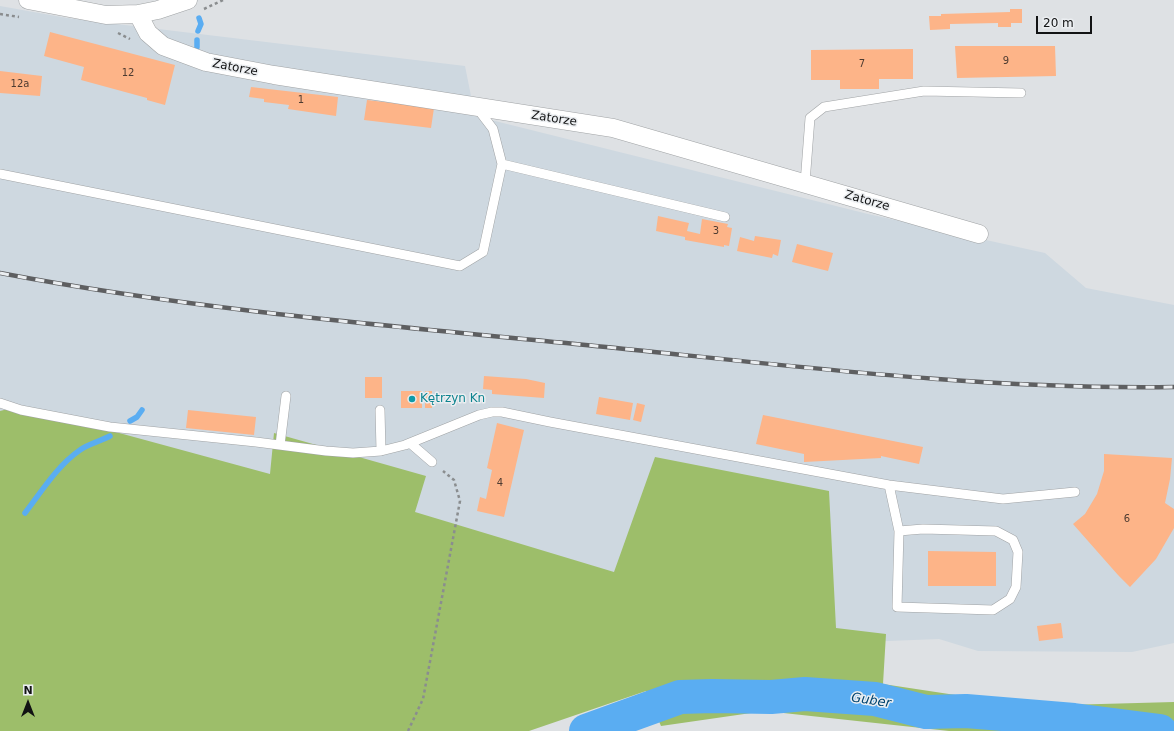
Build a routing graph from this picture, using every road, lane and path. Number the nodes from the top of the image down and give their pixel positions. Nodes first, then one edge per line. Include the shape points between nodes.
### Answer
1 (28, 0) edge
2 (188, 0) edge
3 (138, 14) junction
4 (1021, 93) dead end
5 (476, 106) junction
6 (502, 164) junction
7 (0, 174) edge
8 (805, 183) junction
9 (725, 217) dead end
10 (979, 234) dead end
11 (286, 396) dead end
12 (0, 403) edge
13 (380, 410) dead end
14 (410, 443) junction
15 (280, 445) junction
16 (381, 451) junction
17 (432, 462) joint
18 (889, 485) junction
19 (1075, 492) dead end
20 (899, 531) junction
21 (408, 731) edge

1 - 3 street via 106,15
2 - 3 street
3 - 5 street, Zatorze via 148,33 163,46 206,62
4 - 8 lane via 924,91 824,107 810,118
5 - 6 lane via 493,129
5 - 8 street, Zatorze via 613,128
6 - 7 lane via 483,252 460,266
6 - 9 lane
8 - 10 street, Zatorze
11 - 15 lane
12 - 15 lane via 21,410 110,427
13 - 16 lane
14 - 16 lane
14 - 17 lane
14 - 18 lane via 479,415 502,412
15 - 16 lane via 338,452
17 - 21 path via 454,480 460,501 423,699
18 - 19 lane via 1003,500
18 - 20 lane
20 - 20 lane via 897,607 994,610 1010,599 1016,587 1018,552 1013,540 996,531

